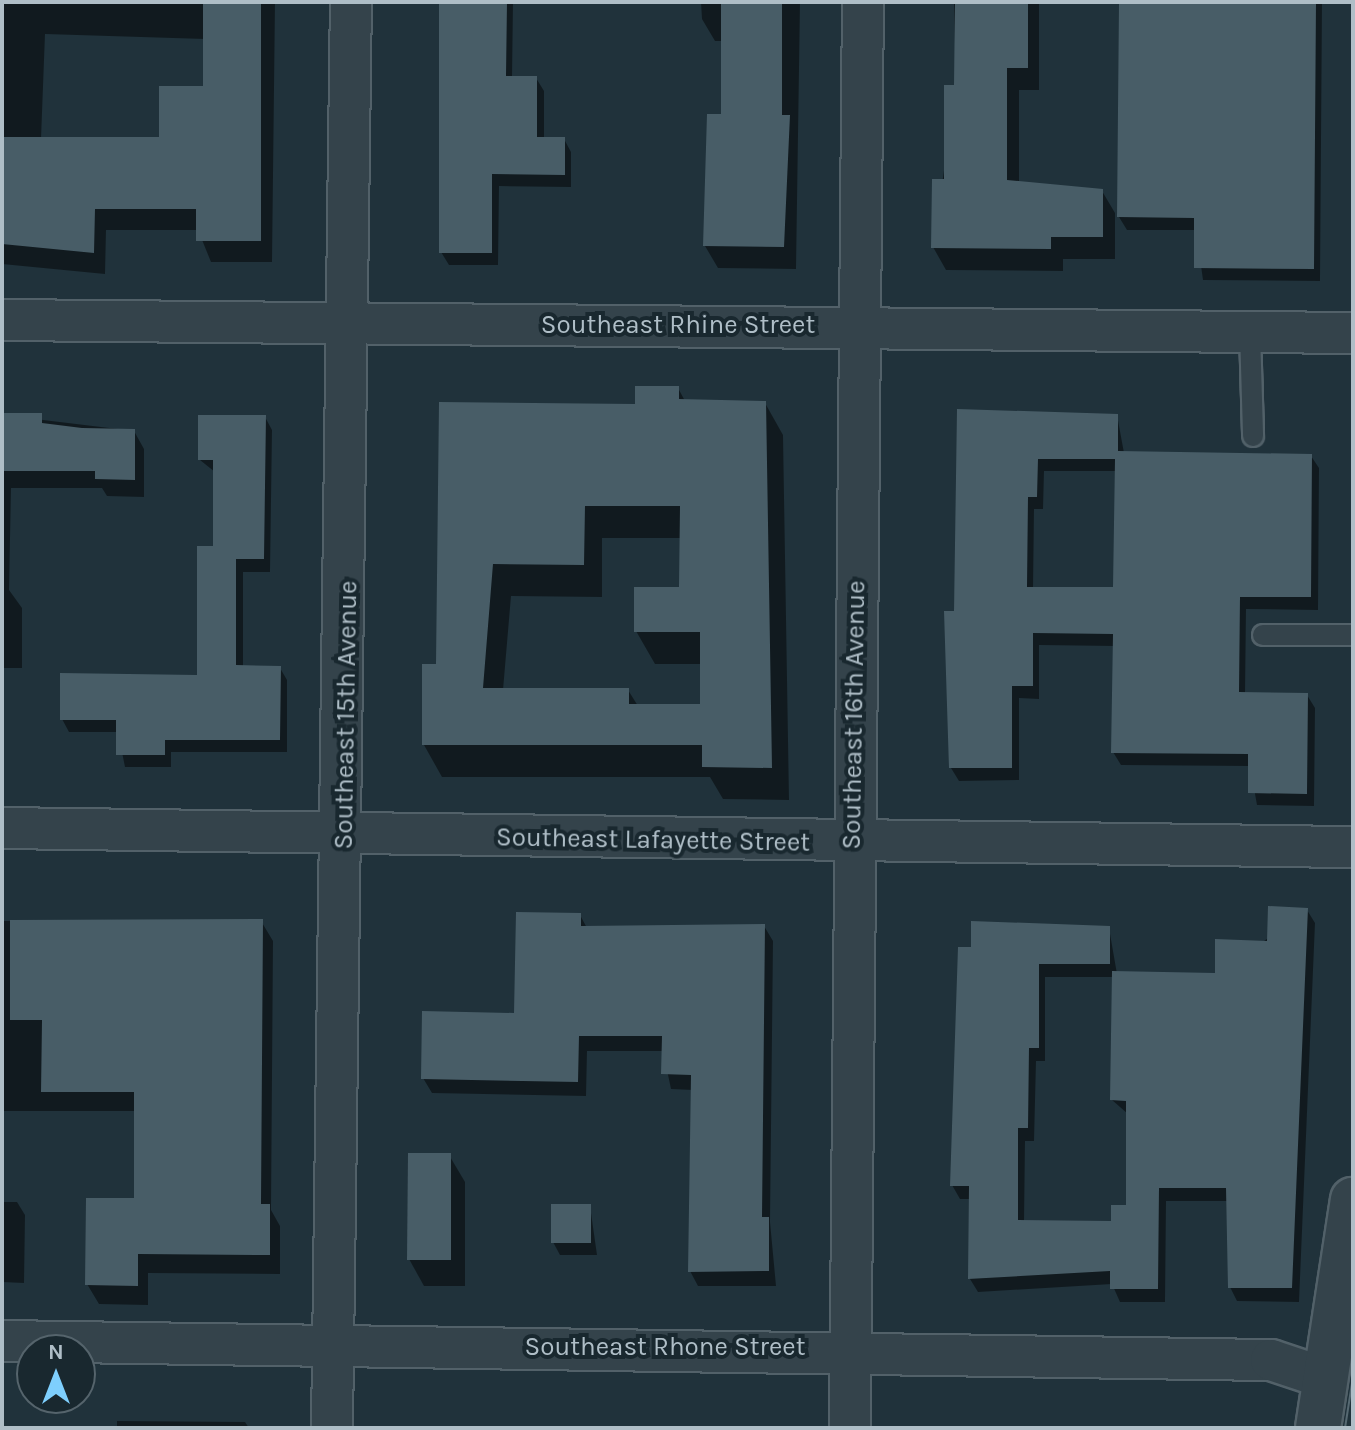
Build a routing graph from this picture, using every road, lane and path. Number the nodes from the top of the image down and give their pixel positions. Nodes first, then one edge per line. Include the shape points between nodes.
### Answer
1 (351, 2) edge
2 (863, 2) edge
3 (2, 320) edge
4 (350, 324) junction
5 (858, 325) junction
6 (1250, 332) junction
7 (1353, 333) edge
8 (1253, 436) dead end
9 (1263, 635) dead end
10 (1353, 635) edge
11 (2, 828) edge
12 (345, 837) junction
13 (853, 842) junction
14 (1353, 847) edge
15 (1353, 1200) edge
16 (2, 1341) edge
17 (333, 1345) junction
18 (851, 1348) junction
19 (1325, 1378) junction
20 (332, 1428) edge
21 (850, 1428) edge
22 (1318, 1428) edge

1 - 4 street, Southeast 15th Avenue
2 - 5 street, Southeast 16th Avenue
3 - 4 street, Southeast Rhine Street
4 - 5 street, Southeast Rhine Street
4 - 12 street, Southeast 15th Avenue
5 - 6 street, Southeast Rhine Street
5 - 13 street, Southeast 16th Avenue
6 - 7 street, Southeast Rhine Street
6 - 8 lane
9 - 10 lane
11 - 12 street, Southeast Lafayette Street
12 - 13 street, Southeast Lafayette Street
12 - 17 street, Southeast 15th Avenue
13 - 14 street, Southeast Lafayette Street
13 - 18 street, Southeast 16th Avenue
15 - 19 street
16 - 17 street, Southeast Rhone Street
17 - 18 street, Southeast Rhone Street
17 - 20 street, Southeast 15th Avenue
18 - 19 street, Southeast Rhone Street via 1271,1360
18 - 21 street, Southeast 16th Avenue
19 - 22 street

